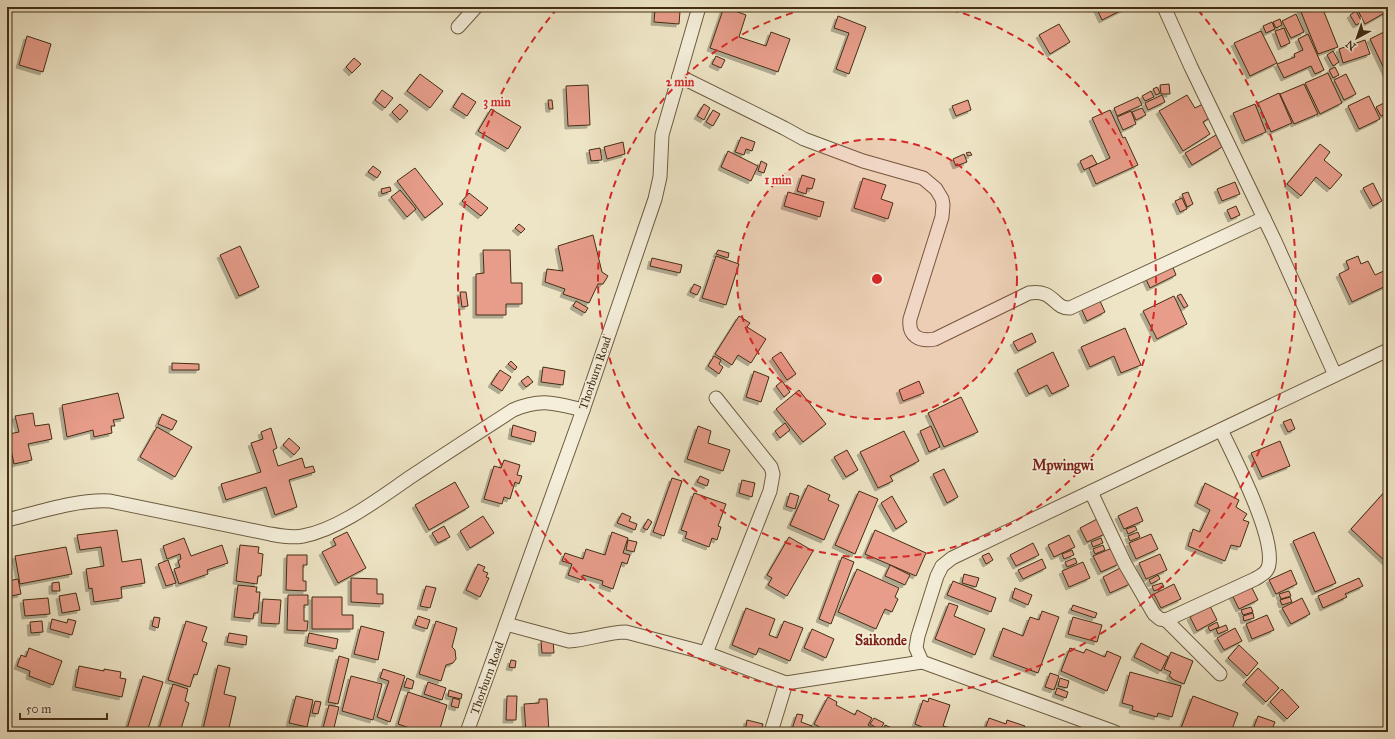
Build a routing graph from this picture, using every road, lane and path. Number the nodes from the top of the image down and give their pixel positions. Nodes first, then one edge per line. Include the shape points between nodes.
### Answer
1 (476, 7) edge
2 (699, 7) edge
3 (1164, 7) edge
4 (458, 27) dead end
5 (679, 76) junction
6 (1264, 218) junction
7 (1388, 350) edge
8 (1335, 375) junction
9 (716, 398) dead end
10 (583, 410) junction
11 (1221, 430) junction
12 (1091, 492) junction
13 (7, 520) edge
14 (1166, 620) junction
15 (506, 624) junction
16 (706, 653) junction
17 (922, 662) junction
18 (1220, 674) dead end
19 (786, 684) junction
20 (467, 732) edge
21 (772, 732) edge
22 (1115, 732) edge

1 - 4 street
2 - 5 street, Thorburn Road
3 - 6 street
5 - 6 street via 804,139 863,161 923,178 936,189 943,205 942,217 909,326 920,340 935,339 1029,293 1044,292 1065,308 1070,308
5 - 10 street, Thorburn Road via 662,135 660,176 655,199
6 - 8 street
7 - 8 street
8 - 11 street
9 - 16 street via 771,467 773,474 770,491
10 - 13 street via 552,402 537,402 513,410 367,507 324,529 302,536 287,537 96,500
10 - 15 street, Thorburn Road
11 - 12 street
11 - 14 street via 1259,514 1269,549 1269,564 1266,572 1255,579
12 - 14 street via 1125,564 1154,614
12 - 17 street via 952,558 942,566 916,642
14 - 18 street
15 - 16 street via 569,641 626,632
15 - 20 street, Thorburn Road
16 - 19 street
17 - 19 street
17 - 22 street
19 - 21 street

